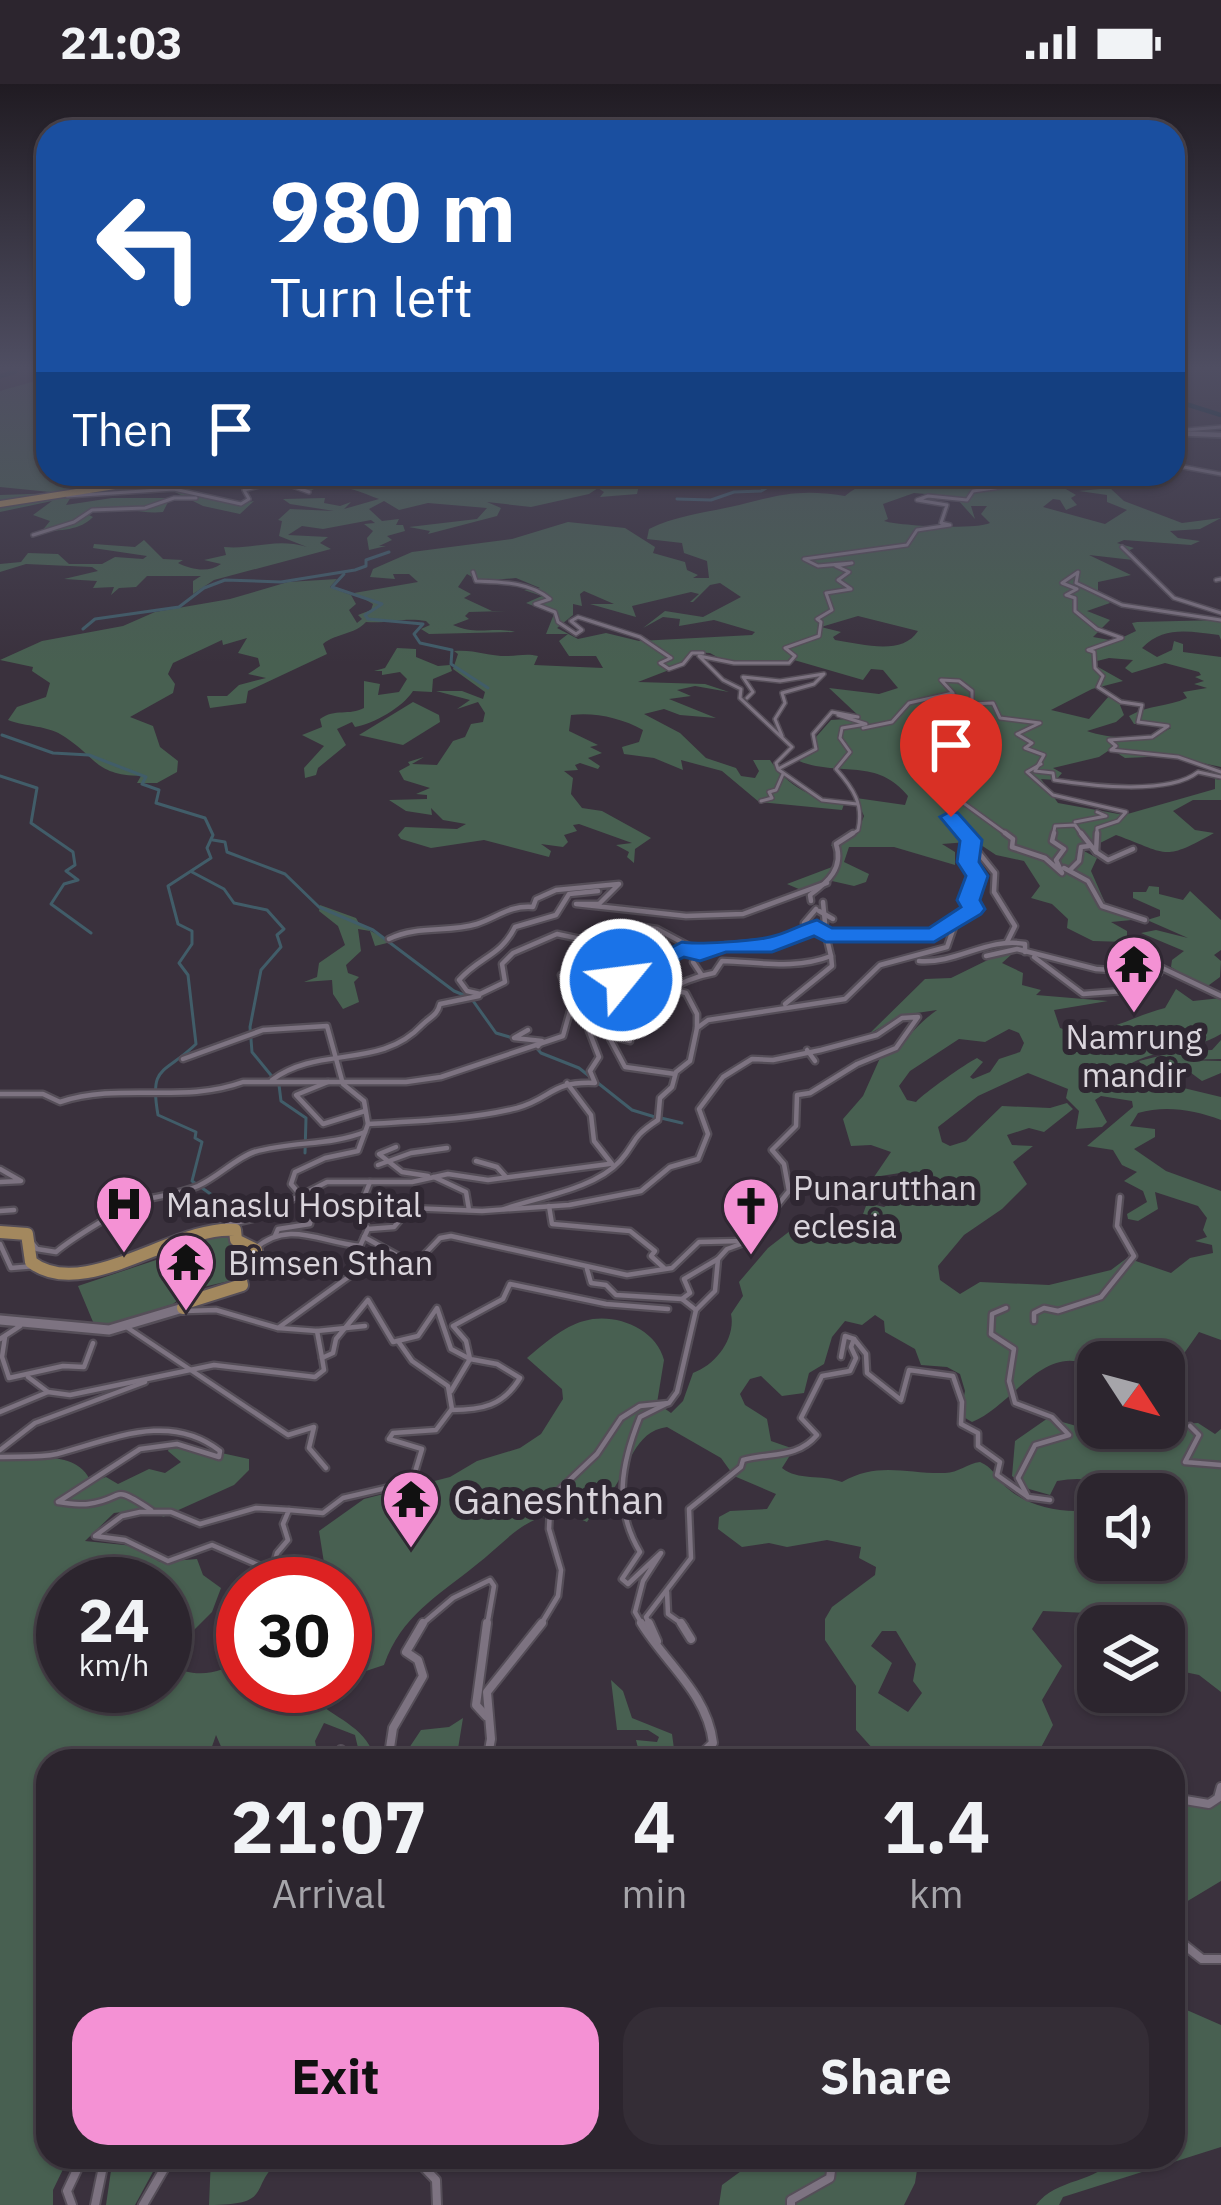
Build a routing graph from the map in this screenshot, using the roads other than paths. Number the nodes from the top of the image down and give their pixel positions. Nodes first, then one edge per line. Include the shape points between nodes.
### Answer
1 (1185, 467) edge
2 (1221, 474) edge
3 (110, 486) edge
4 (171, 486) edge
5 (257, 486) edge
6 (302, 486) edge
7 (1000, 486) edge
8 (116, 488) dead end
9 (177, 489) junction
10 (309, 492) dead end
11 (55, 494) junction
12 (208, 497) junction
13 (0, 504) edge
14 (33, 535) dead end
15 (1122, 547) dead end
16 (472, 572) dead end
17 (1221, 617) edge
18 (713, 656) junction
19 (949, 695) junction
20 (746, 700) junction
21 (776, 715) junction
22 (768, 725) junction
23 (842, 733) junction
24 (782, 736) junction
25 (1041, 764) junction
26 (779, 770) junction
27 (1221, 774) edge
28 (936, 783) junction
29 (761, 801) dead end
30 (857, 804) junction
31 (1097, 812) dead end
32 (1063, 824) junction
33 (971, 840) junction
34 (1090, 846) junction
35 (1133, 849) dead end
36 (1096, 852) junction
37 (1059, 866) junction
38 (1070, 871) junction
39 (827, 883) junction
40 (598, 890) junction
41 (794, 892) junction
42 (811, 901) junction
43 (823, 902) dead end
44 (820, 911) junction
45 (833, 919) dead end
46 (1145, 920) dead end
47 (825, 923) dead end
48 (955, 924) junction
49 (807, 933) junction
50 (826, 935) junction
51 (389, 939) dead end
52 (1007, 942) junction
53 (1024, 952) junction
54 (702, 953) junction
55 (831, 956) junction
56 (902, 956) junction
57 (986, 956) dead end
58 (693, 962) dead end
59 (700, 974) junction
60 (480, 994) junction
61 (661, 994) junction
62 (1221, 996) edge
63 (1140, 997) dead end
64 (774, 1008) junction
65 (697, 1028) junction
66 (528, 1030) dead end
67 (630, 1040) dead end
68 (538, 1046) junction
69 (807, 1050) junction
70 (336, 1057) junction
71 (183, 1059) dead end
72 (814, 1060) dead end
73 (675, 1074) junction
74 (334, 1079) junction
75 (343, 1079) junction
76 (274, 1081) junction
77 (567, 1082) junction
78 (0, 1094) edge
79 (365, 1111) junction
80 (366, 1128) junction
81 (396, 1147) dead end
82 (447, 1148) dead end
83 (476, 1161) dead end
84 (389, 1162) junction
85 (611, 1164) junction
86 (379, 1166) dead end
87 (0, 1169) edge
88 (428, 1176) junction
89 (506, 1177) junction
90 (370, 1180) junction
91 (0, 1182) edge
92 (795, 1192) dead end
93 (304, 1196) junction
94 (1120, 1197) dead end
95 (785, 1202) junction
96 (549, 1206) junction
97 (504, 1209) junction
98 (14, 1210) dead end
99 (469, 1210) junction
100 (0, 1211) edge
101 (222, 1228) junction
102 (368, 1229) junction
103 (0, 1232) edge
104 (275, 1236) junction
105 (364, 1237) junction
106 (30, 1240) junction
107 (749, 1241) junction
108 (0, 1244) edge
109 (254, 1245) junction
110 (718, 1259) junction
111 (404, 1260) junction
112 (34, 1267) junction
113 (587, 1269) junction
114 (670, 1269) junction
115 (682, 1299) junction
116 (183, 1308) junction
117 (668, 1309) dead end
118 (1006, 1309) dead end
119 (696, 1310) junction
120 (0, 1320) edge
121 (1034, 1321) dead end
122 (33, 1322) junction
123 (125, 1326) junction
124 (364, 1326) dead end
125 (346, 1327) junction
126 (278, 1328) junction
127 (317, 1331) junction
128 (3, 1338) edge
129 (854, 1339) junction
130 (398, 1341) junction
131 (93, 1343) dead end
132 (841, 1357) dead end
133 (322, 1358) junction
134 (470, 1359) junction
135 (194, 1372) junction
136 (28, 1377) junction
137 (150, 1379) junction
138 (451, 1391) junction
139 (48, 1392) junction
140 (669, 1403) junction
141 (451, 1410) junction
142 (0, 1412) edge
143 (1190, 1426) dead end
144 (0, 1454) edge
145 (1221, 1465) edge
146 (326, 1468) dead end
147 (1028, 1497) junction
148 (1050, 1500) dead end
149 (290, 1509) junction
150 (152, 1511) junction
151 (236, 1557) edge
152 (276, 1557) edge
153 (668, 1587) junction
154 (691, 1640) dead end
155 (657, 1641) junction
156 (485, 1716) junction
157 (387, 1749) edge
158 (489, 1749) edge
159 (707, 1749) edge
160 (1221, 1786) edge
161 (1185, 1800) edge
162 (1185, 1946) edge
163 (1221, 1959) edge
164 (77, 2169) edge
165 (103, 2169) edge
166 (164, 2169) edge
167 (425, 2169) edge
168 (831, 2169) edge
169 (72, 2205) edge
170 (95, 2205) edge
171 (142, 2205) edge
172 (437, 2205) edge
173 (791, 2205) edge

1 - 2 street
3 - 11 main road
4 - 9 street
5 - 12 street via 244,490 244,503
6 - 10 street
7 - 18 street via 967,500 917,500 947,506 940,519 950,525 917,530 907,545 804,560 852,563 836,566 848,572 838,580 851,589 826,593 832,610 817,619 818,637 785,648 795,656 789,663
8 - 11 street
9 - 11 street
9 - 12 street
11 - 13 main road
12 - 14 street via 92,510
15 - 17 street via 1174,598
16 - 18 street via 476,581 547,594 535,604 576,634 577,616 650,640 671,658 660,663 668,668 692,652
17 - 27 street via 1165,615 1106,600 1076,583 1078,572 1062,583 1077,589 1066,594 1076,598 1075,611 1122,638 1088,650 1103,676 1098,687 1142,705 1138,722 1168,726 1152,737 1109,740 1111,750 1178,757
18 - 20 street via 699,657
19 - 23 street via 909,703 887,724
19 - 25 street via 953,688 942,679 967,685 972,704 997,705 1000,718 1040,723 1017,734 1032,743 1024,748 1044,755
19 - 28 street via 955,698 928,760
20 - 21 street via 753,692 743,677 824,674 782,692
20 - 22 street
21 - 22 street
21 - 24 street
22 - 24 street
23 - 26 street via 845,725 866,724 832,712 814,732 816,749
23 - 30 street via 850,752 836,771
24 - 26 street via 792,747
25 - 27 street via 1035,771 1072,785 1159,791 1198,772
25 - 36 street via 1027,772 1053,798 1126,812 1097,828
26 - 29 street via 772,798
26 - 30 street via 822,800
28 - 33 street via 931,787
28 - 37 street via 1013,839 1012,847 1064,873
30 - 39 street via 858,830 836,844 840,856
31 - 32 street via 1106,816
32 - 34 street via 1076,826
32 - 37 street via 1052,831 1064,849
33 - 48 street via 973,909
33 - 52 street via 1014,922
34 - 36 street
34 - 38 street
35 - 36 street via 1108,860
37 - 38 street
38 - 46 street via 1088,881 1102,906
39 - 41 street
39 - 42 street
40 - 41 street via 619,884 599,904 576,904 743,914
40 - 51 street via 556,890 533,907 513,904 474,926
40 - 60 street via 568,894 556,914 511,930 504,949 461,976 467,991
41 - 42 street
42 - 44 street
43 - 44 street
44 - 45 street
44 - 47 street
44 - 49 street via 803,923
48 - 50 street via 922,938
48 - 56 street via 947,947
49 - 50 street via 819,927
49 - 54 street
50 - 55 street
52 - 53 street via 1025,944
52 - 56 street via 928,963
53 - 57 street
53 - 62 street via 1096,969 1152,974 1158,966
53 - 63 street via 1072,992
54 - 60 street via 645,925 590,941 557,934 504,959 506,982
54 - 68 street via 674,951 615,983 561,976 571,1017 563,1036
55 - 59 street via 800,966 725,961
55 - 64 street via 827,970
56 - 64 street via 871,970 856,994
58 - 59 street
59 - 61 street
60 - 70 street via 440,1004 418,1036 395,1050
61 - 65 street via 686,993
61 - 77 street via 597,1011 589,1031 599,1058 590,1071 596,1082
64 - 65 street
65 - 73 street via 690,1061
66 - 68 street via 514,1038 542,1040
67 - 73 street via 608,1035 625,1066
68 - 75 street via 441,1077
69 - 72 street
69 - 95 street via 919,1017 896,1048 797,1095 796,1126 772,1150 784,1164
69 - 96 street via 752,1059 716,1084 698,1113 708,1134 698,1159 670,1167 641,1191
70 - 71 street via 327,1026 263,1030
70 - 75 street
70 - 76 street via 280,1072
73 - 85 street via 658,1120
74 - 75 street
74 - 76 street
74 - 79 street via 297,1099 326,1124
75 - 79 street
76 - 78 street via 152,1096 90,1092 60,1102
77 - 80 street via 529,1104 486,1115
77 - 85 street
79 - 80 street
80 - 93 street via 358,1151 295,1172 291,1184
80 - 106 street via 339,1142 248,1154 229,1171 80,1231 56,1252 37,1250
81 - 84 street via 379,1154
82 - 84 street
83 - 89 street
84 - 86 street
84 - 88 street
85 - 89 street
85 - 97 street via 596,1178
87 - 91 street via 21,1180
88 - 89 street
88 - 90 street
88 - 99 street via 466,1192
90 - 93 street via 327,1182
90 - 102 street via 358,1212
92 - 95 street
93 - 101 street
93 - 104 street via 313,1202 310,1224
94 - 121 street via 1117,1226 1134,1256 1123,1277 1095,1300 1044,1308
95 - 107 street
96 - 97 street
96 - 114 street via 552,1224 630,1231
97 - 99 street
98 - 100 street
99 - 102 street via 410,1208 394,1227
101 - 109 main road
101 - 112 main road via 70,1275
102 - 105 street
103 - 106 main road
104 - 105 street via 298,1231 347,1246 360,1246
104 - 109 street
105 - 111 street
106 - 112 main road
107 - 110 street
107 - 114 street via 699,1242
108 - 112 street via 11,1268
109 - 116 main road via 257,1263 239,1272 243,1284
110 - 115 street via 684,1280 690,1293
110 - 119 street via 715,1291
111 - 113 street via 419,1260 452,1236
111 - 126 street via 372,1260
113 - 114 street
113 - 115 street via 591,1283 616,1295
115 - 119 street
116 - 123 street
116 - 126 street
117 - 134 street via 509,1284 503,1299 454,1323
118 - 147 street via 992,1314 991,1334 1014,1349 1016,1403 1044,1411 1069,1435 1035,1445 1018,1478
119 - 140 street
120 - 122 street
122 - 123 street
122 - 128 street
123 - 135 street
124 - 125 street
125 - 127 street
125 - 130 street via 370,1300 385,1335
125 - 133 street
126 - 127 street
127 - 133 street
128 - 136 street via 6,1376
129 - 132 street via 845,1336
129 - 147 street via 867,1372 901,1400 909,1370 953,1376 961,1424 978,1432 978,1446 1000,1462 997,1475
129 - 153 street via 850,1371 822,1376 811,1392 802,1418 817,1436 812,1444 742,1460 689,1509 691,1558
130 - 134 street via 418,1336 437,1308 451,1348
130 - 138 street
131 - 136 street via 84,1367
133 - 135 street via 325,1370 315,1377 230,1364
134 - 138 street
134 - 141 street via 490,1360 520,1378 505,1401
135 - 137 street
135 - 146 street via 288,1435 314,1427 309,1448
136 - 139 street
137 - 139 street via 96,1392
137 - 144 street via 35,1423
138 - 141 street
139 - 142 street
140 - 155 street via 640,1418 620,1482 622,1515 640,1552 624,1583 662,1556 634,1603
140 - 156 street via 621,1418 558,1491 549,1529 562,1570 558,1596 487,1692
141 - 149 street via 441,1430 389,1438 422,1449 412,1482 343,1498 323,1513
143 - 145 street via 1198,1443 1185,1462
144 - 150 street via 52,1456 148,1427 218,1446 219,1457 175,1443 150,1446 58,1502 91,1504 126,1493
147 - 148 street
149 - 150 street via 256,1508 200,1524
149 - 152 street via 289,1540
150 - 151 street via 122,1516 95,1536 125,1540 158,1560 212,1545
153 - 154 street via 668,1614
153 - 155 street via 646,1617
155 - 159 street via 713,1732
156 - 157 street via 476,1690 490,1580 438,1610 408,1640 406,1652 423,1676 401,1704
156 - 158 street
160 - 161 street via 1209,1804
162 - 163 street via 1202,1959
164 - 169 street via 67,2191
165 - 170 street
166 - 171 street
167 - 172 street via 436,2180
168 - 173 street

